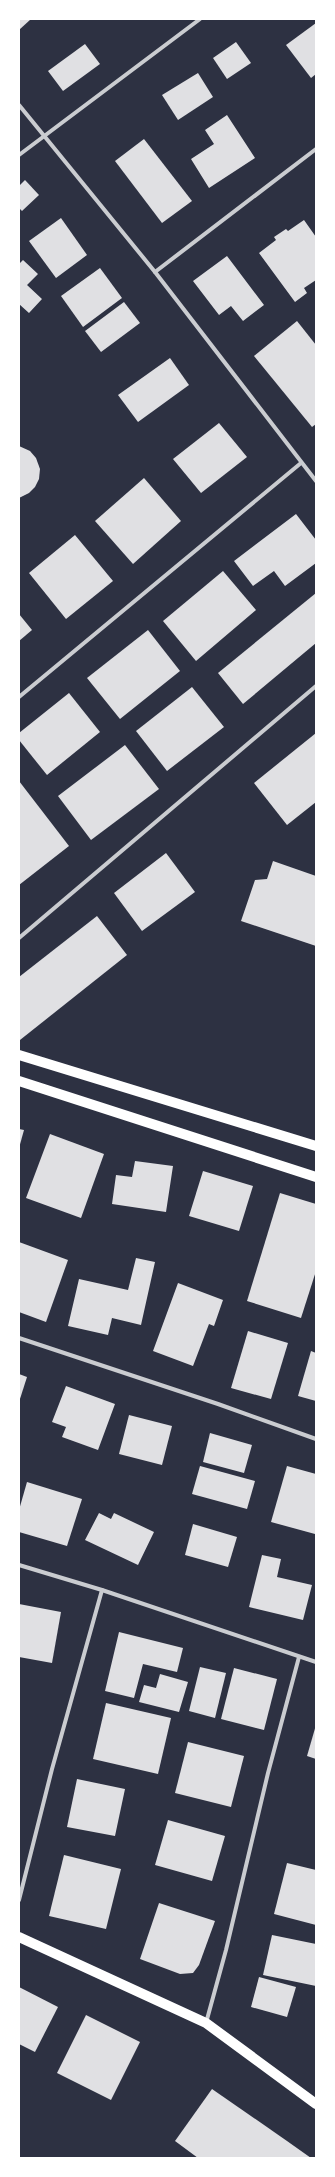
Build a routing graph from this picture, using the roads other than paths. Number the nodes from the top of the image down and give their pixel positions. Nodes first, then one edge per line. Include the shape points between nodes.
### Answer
1 (200, 19) edge
2 (19, 105) edge
3 (44, 136) junction
4 (316, 149) edge
5 (19, 155) edge
6 (155, 272) junction
7 (301, 463) junction
8 (316, 481) edge
9 (316, 686) edge
10 (19, 697) edge
11 (19, 938) edge
12 (19, 1055) edge
13 (19, 1081) edge
14 (316, 1146) edge
15 (316, 1177) edge
16 (19, 1338) edge
17 (316, 1439) edge
18 (19, 1565) edge
19 (102, 1590) junction
20 (299, 1657) junction
21 (316, 1662) edge
22 (19, 1900) edge
23 (19, 1937) edge
24 (206, 2023) junction
25 (316, 2104) edge

1 - 3 street
2 - 3 street
3 - 5 street
3 - 6 street
4 - 6 street
6 - 7 street
7 - 8 street
7 - 10 street
9 - 11 street
12 - 14 main road
13 - 15 main road
16 - 17 street
18 - 19 street
19 - 20 street
19 - 22 street
20 - 21 street
20 - 24 street
23 - 24 main road
24 - 25 main road

